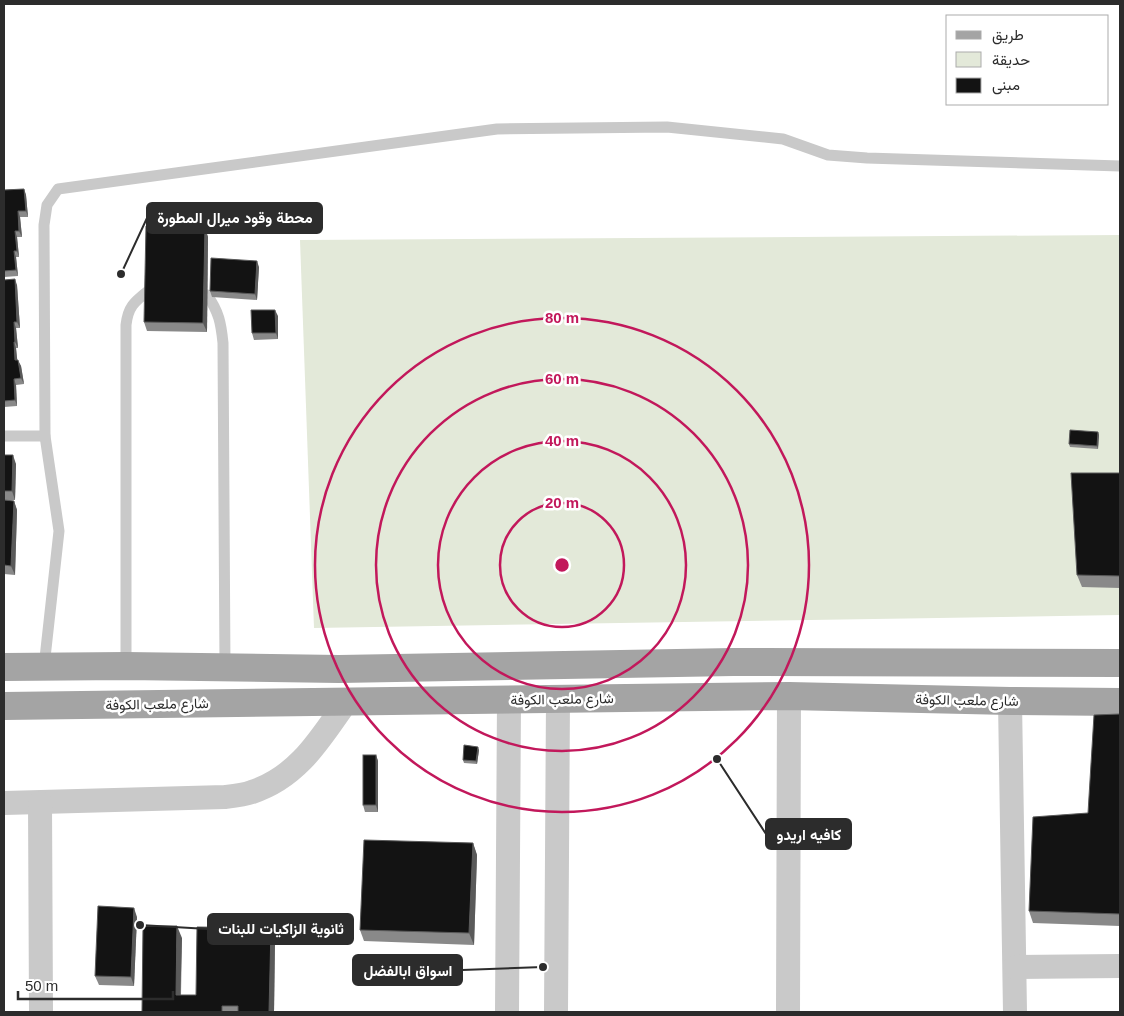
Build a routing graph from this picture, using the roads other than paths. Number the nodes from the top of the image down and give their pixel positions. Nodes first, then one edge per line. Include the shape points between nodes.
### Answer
1 (1120, 166) edge
2 (148, 291) edge
3 (207, 296) dead end
4 (4, 436) edge
5 (45, 436) junction
6 (664, 662) junction
7 (733, 662) junction
8 (1120, 663) edge
9 (126, 666) junction
10 (225, 666) junction
11 (4, 667) edge
12 (44, 667) junction
13 (735, 696) junction
14 (789, 696) junction
15 (665, 698) junction
16 (558, 699) junction
17 (509, 700) junction
18 (1010, 701) junction
19 (346, 702) junction
20 (1120, 702) edge
21 (4, 706) edge
22 (40, 803) junction
23 (4, 804) edge
24 (1120, 966) edge
25 (1015, 967) junction
26 (41, 1012) edge
27 (507, 1012) edge
28 (556, 1012) edge
29 (788, 1012) edge
30 (1015, 1012) edge

1 - 5 lane via 828,155 783,139 667,127 497,129 58,189 48,205 44,225
2 - 9 lane via 134,302 126,325
3 - 10 lane via 220,319 223,343
4 - 5 lane
5 - 12 lane via 58,531
6 - 7 main road
6 - 10 main road via 339,669
6 - 15 main road via 673,673 674,680
7 - 8 main road
7 - 13 main road via 728,667 725,680
9 - 10 main road
9 - 12 main road
11 - 12 main road
13 - 14 main road, شارع ملعب الكوفة
13 - 15 main road, شارع ملعب الكوفة
14 - 18 main road, شارع ملعب الكوفة
14 - 29 street
15 - 16 main road, شارع ملعب الكوفة
16 - 17 main road, شارع ملعب الكوفة
16 - 28 street
17 - 19 main road, شارع ملعب الكوفة
17 - 27 street
18 - 20 main road, شارع ملعب الكوفة
18 - 25 street
19 - 21 main road, شارع ملعب الكوفة
19 - 22 street via 298,765 277,782 252,792 225,797
22 - 23 street
22 - 26 street
24 - 25 street
25 - 30 street

